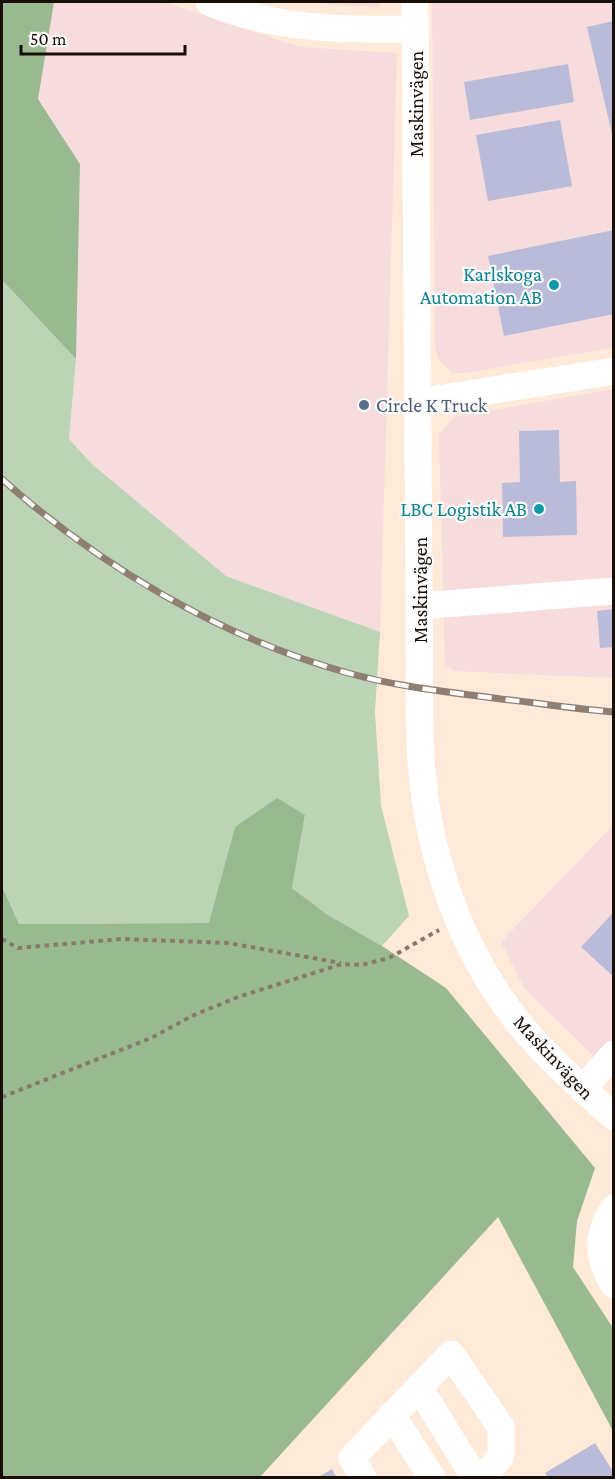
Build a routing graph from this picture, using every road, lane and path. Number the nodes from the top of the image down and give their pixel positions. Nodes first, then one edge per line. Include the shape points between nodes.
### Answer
1 (209, 2) edge
2 (415, 2) edge
3 (415, 28) junction
4 (614, 371) edge
5 (418, 402) junction
6 (614, 591) edge
7 (419, 606) junction
8 (458, 920) junction
9 (2, 939) edge
10 (342, 964) junction
11 (614, 1054) edge
12 (582, 1089) junction
13 (2, 1097) edge
14 (614, 1117) edge
15 (614, 1208) edge
16 (614, 1286) edge
17 (418, 1388) junction
18 (392, 1415) junction
19 (363, 1478) edge
20 (432, 1478) edge
21 (475, 1478) edge
22 (483, 1478) edge

1 - 3 street via 262,20 304,27
2 - 3 street, Maskinvägen
3 - 5 street, Maskinvägen
4 - 5 street
5 - 7 street, Maskinvägen
6 - 7 street
7 - 8 street, Maskinvägen via 421,781 440,868
8 - 10 path via 389,958 362,965
8 - 12 street, Maskinvägen via 504,1002 536,1044
9 - 10 path via 18,948 122,939 228,943
10 - 13 path via 238,997 151,1038
11 - 12 street
12 - 14 street, Maskinvägen
15 - 16 street via 601,1233 599,1250 604,1270
17 - 18 street
17 - 21 street
17 - 22 street via 451,1354 501,1426 501,1456
18 - 19 street via 352,1458
18 - 20 street

